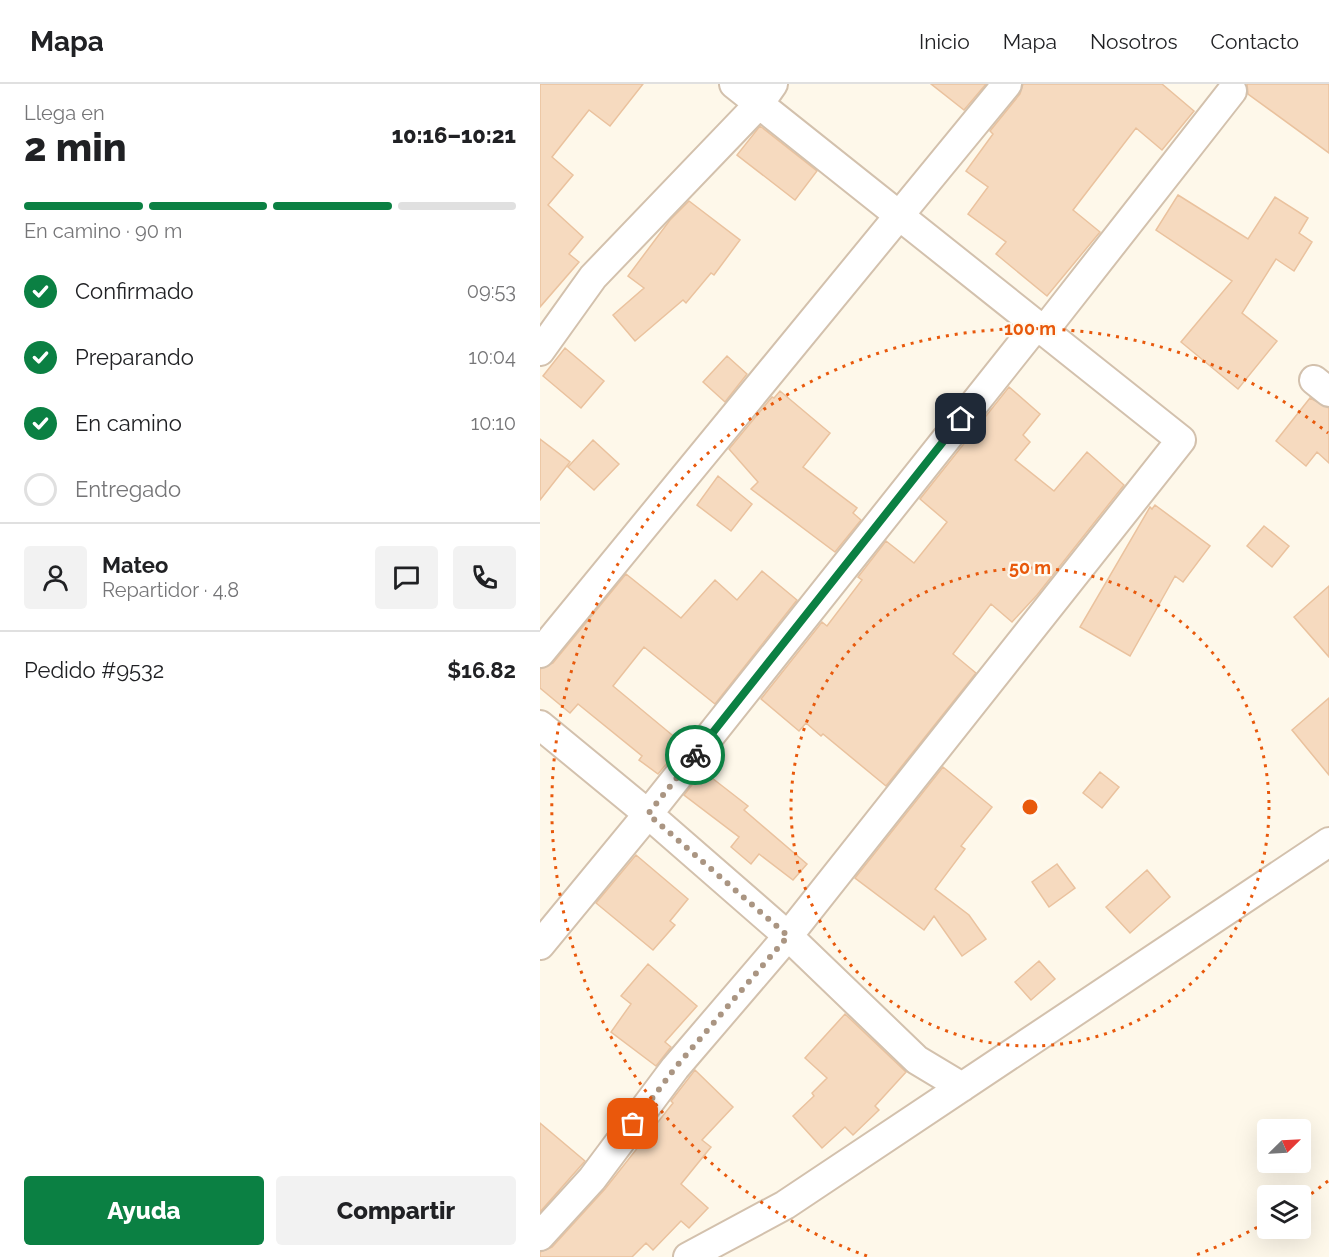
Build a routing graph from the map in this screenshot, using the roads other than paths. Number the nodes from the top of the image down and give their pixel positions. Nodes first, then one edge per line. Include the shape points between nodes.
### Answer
1 (734, 84) edge
2 (1007, 84) edge
3 (1232, 91) dead end
4 (766, 94) edge
5 (899, 216) junction
6 (1040, 328) junction
7 (540, 351) edge
8 (540, 653) edge
9 (540, 725) edge
10 (648, 814) junction
11 (1329, 842) edge
12 (788, 936) junction
13 (540, 945) edge
14 (962, 1087) junction
15 (540, 1236) edge
16 (732, 1247) edge
17 (687, 1257) edge

1 - 4 street
2 - 5 street
3 - 6 street
4 - 5 street
4 - 7 street via 593,277
5 - 6 street
5 - 8 street
6 - 10 street
6 - 12 street via 1181,440
9 - 10 street
10 - 12 street
10 - 13 street
11 - 14 street
12 - 14 street via 917,1060
12 - 15 street via 675,1068 592,1179
14 - 16 street via 785,1205
16 - 17 street

